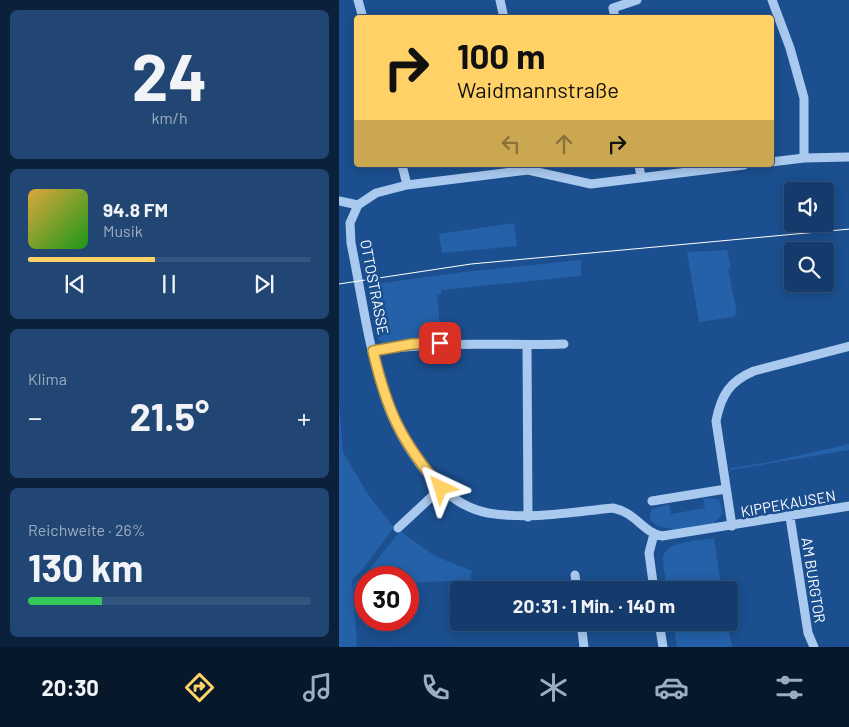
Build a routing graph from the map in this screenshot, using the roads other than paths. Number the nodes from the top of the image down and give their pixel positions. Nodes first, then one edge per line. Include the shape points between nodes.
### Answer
1 (358, 0) edge
2 (500, 0) edge
3 (637, 0) edge
4 (773, 0) edge
5 (362, 15) edge
6 (503, 15) edge
7 (614, 15) edge
8 (849, 157) edge
9 (804, 158) junction
10 (774, 162) edge
11 (402, 167) edge
12 (639, 167) edge
13 (727, 167) edge
14 (528, 168) edge
15 (641, 177) junction
16 (407, 185) junction
17 (339, 201) edge
18 (358, 205) junction
19 (564, 344) dead end
20 (527, 345) junction
21 (849, 346) edge
22 (373, 351) junction
23 (441, 488) junction
24 (726, 489) junction
25 (652, 501) dead end
26 (849, 506) edge
27 (528, 517) junction
28 (789, 517) junction
29 (732, 526) junction
30 (398, 528) dead end
31 (655, 534) junction
32 (575, 575) dead end
33 (576, 581) edge
34 (652, 581) edge
35 (582, 631) edge
36 (660, 631) edge
37 (584, 647) edge
38 (663, 647) edge
39 (814, 647) edge

1 - 5 street
2 - 6 street
3 - 7 street via 613,8
4 - 9 street via 804,98
8 - 9 street
9 - 10 street
11 - 16 street
12 - 15 street
13 - 15 street
14 - 15 street via 591,184
14 - 16 street
16 - 18 street via 376,193
17 - 18 street
18 - 22 street, OTTOSTRASSE via 350,223 351,243
19 - 20 street
20 - 22 street via 412,344
20 - 27 street
21 - 24 street via 770,366 732,383 720,404 716,421
22 - 23 street, OTTOSTRASSE via 383,392 400,433 417,460
23 - 27 street, OTTOSTRASSE via 470,507 487,513
23 - 30 street
24 - 25 street
24 - 29 street
26 - 28 street, KIPPEKAUSEN
27 - 31 street, OTTOSTRASSE via 613,508 626,510
28 - 29 street, KIPPEKAUSEN
28 - 39 street, AM BURGTOR via 808,633
29 - 31 street, KIPPEKAUSEN via 673,535
31 - 34 street via 649,553
32 - 33 street
35 - 37 street
36 - 38 street

